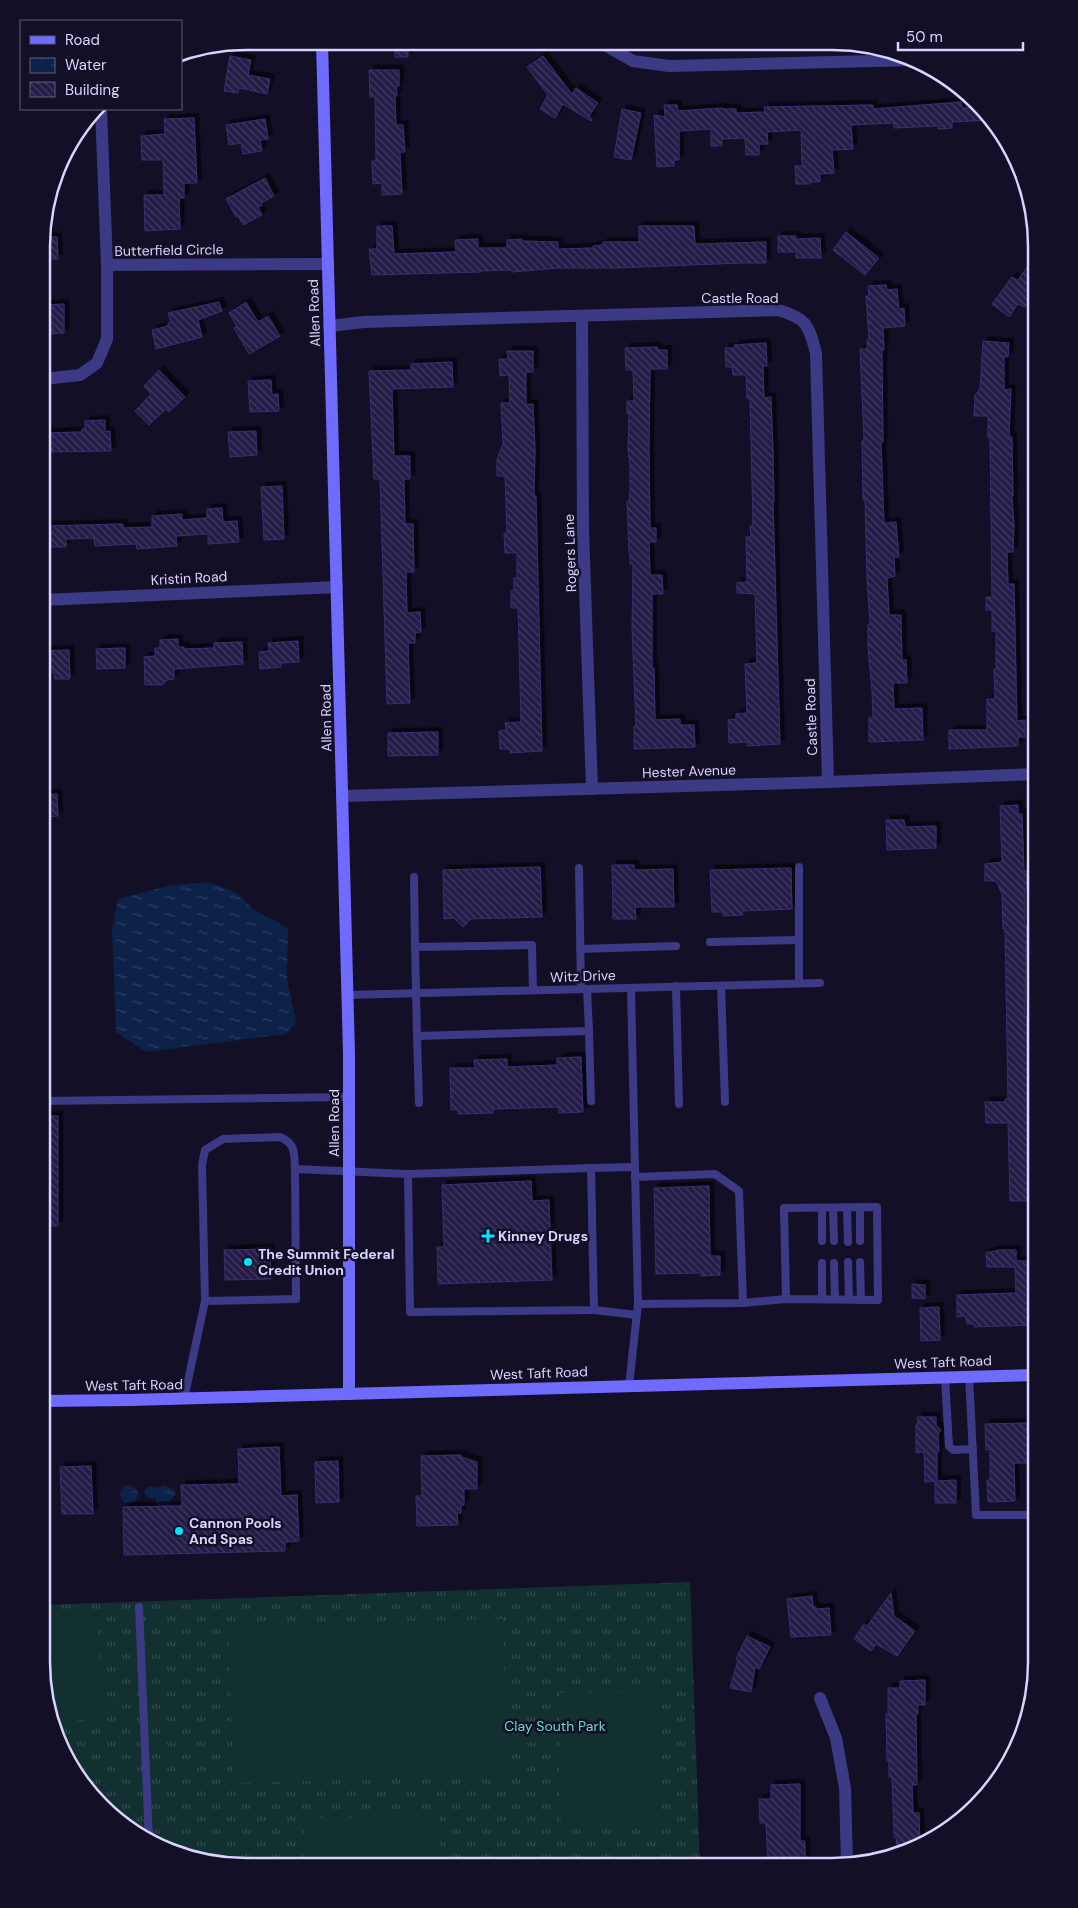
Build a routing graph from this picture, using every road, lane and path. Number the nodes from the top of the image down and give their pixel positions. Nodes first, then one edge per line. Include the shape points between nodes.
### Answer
1 (322, 50) edge
2 (612, 50) edge
3 (896, 60) edge
4 (101, 114) edge
5 (328, 264) junction
6 (107, 265) junction
7 (582, 316) junction
8 (329, 326) junction
9 (50, 378) edge
10 (337, 587) junction
11 (50, 600) edge
12 (1028, 774) edge
13 (828, 782) junction
14 (592, 789) junction
15 (342, 796) junction
16 (799, 867) dead end
17 (578, 868) dead end
18 (414, 878) dead end
19 (799, 940) junction
20 (710, 942) dead end
21 (676, 946) dead end
22 (415, 947) junction
23 (580, 949) junction
24 (820, 982) dead end
25 (799, 983) junction
26 (676, 986) junction
27 (721, 986) junction
28 (631, 988) junction
29 (584, 989) junction
30 (533, 990) junction
31 (416, 994) junction
32 (347, 995) junction
33 (589, 1031) junction
34 (417, 1036) junction
35 (349, 1097) junction
36 (50, 1101) edge
37 (591, 1101) dead end
38 (725, 1102) dead end
39 (419, 1103) dead end
40 (679, 1104) dead end
41 (634, 1167) junction
42 (592, 1168) junction
43 (294, 1169) junction
44 (349, 1170) junction
45 (408, 1174) junction
46 (635, 1176) junction
47 (822, 1208) junction
48 (834, 1208) junction
49 (847, 1208) junction
50 (860, 1208) junction
51 (834, 1241) dead end
52 (860, 1241) dead end
53 (822, 1242) dead end
54 (848, 1242) dead end
55 (848, 1262) dead end
56 (860, 1262) dead end
57 (834, 1263) dead end
58 (822, 1264) dead end
59 (786, 1299) junction
60 (822, 1299) junction
61 (835, 1299) junction
62 (849, 1299) junction
63 (861, 1300) junction
64 (205, 1301) junction
65 (743, 1303) junction
66 (638, 1304) junction
67 (594, 1310) junction
68 (637, 1315) junction
69 (1028, 1374) edge
70 (969, 1376) junction
71 (945, 1377) junction
72 (629, 1386) junction
73 (349, 1394) junction
74 (184, 1399) junction
75 (50, 1401) edge
76 (973, 1449) junction
77 (1028, 1515) edge
78 (140, 1607) dead end
79 (820, 1698) dead end
80 (150, 1833) edge
81 (847, 1858) edge

1 - 5 street, Allen Road
2 - 3 street via 633,61 669,66
4 - 6 street
5 - 6 street, Butterfield Circle
5 - 8 street, Allen Road
6 - 9 street, Butterfield Circle via 107,339 96,363 80,375
7 - 8 street, Castle Road via 364,322
7 - 13 street, Castle Road via 778,310 796,315 810,328 816,353
7 - 14 street, Rogers Lane via 583,530
8 - 10 street, Allen Road
10 - 11 street, Kristin Road
10 - 15 street, Allen Road
12 - 13 street, Hester Avenue
13 - 14 street, Hester Avenue
14 - 15 street, Hester Avenue
15 - 32 street, Allen Road
16 - 19 lane
17 - 23 lane
18 - 22 lane
19 - 20 lane
19 - 25 lane
21 - 23 lane
22 - 30 lane via 532,945
22 - 31 lane
23 - 29 lane
24 - 25 lane, Witz Drive
25 - 27 lane, Witz Drive
26 - 27 lane, Witz Drive
26 - 28 lane, Witz Drive
26 - 40 lane
27 - 38 lane
28 - 29 lane, Witz Drive
28 - 41 lane
29 - 30 lane, Witz Drive
29 - 33 lane
30 - 31 lane, Witz Drive
31 - 32 lane, Witz Drive
31 - 34 lane
32 - 35 street, Allen Road
33 - 34 lane
33 - 37 lane
34 - 39 lane
35 - 36 lane
35 - 44 street, Allen Road
41 - 42 lane
41 - 46 lane
42 - 45 lane
42 - 67 lane
43 - 44 lane
43 - 64 lane via 296,1299
43 - 64 lane via 294,1149 289,1141 280,1137 224,1139 205,1150 202,1165
44 - 45 lane
44 - 73 street, Allen Road
45 - 67 lane via 410,1312
46 - 65 lane via 715,1174 739,1191
46 - 66 lane
47 - 48 lane
47 - 53 lane
47 - 59 lane via 784,1208
48 - 49 lane
48 - 51 lane
49 - 50 lane
49 - 54 lane
50 - 52 lane
50 - 63 lane via 877,1207 878,1300
55 - 62 lane
56 - 63 lane
57 - 61 lane
58 - 60 lane
59 - 60 lane
59 - 65 lane
60 - 61 lane
61 - 62 lane
62 - 63 lane
64 - 74 lane
65 - 66 lane
66 - 68 lane
67 - 68 lane
68 - 72 lane
69 - 70 street, West Taft Road
70 - 71 street, West Taft Road
70 - 76 lane
71 - 72 street, West Taft Road
71 - 76 lane via 949,1446 953,1450
72 - 73 street, West Taft Road
73 - 74 street, West Taft Road
74 - 75 street, West Taft Road
76 - 77 lane via 976,1516
78 - 80 lane
79 - 81 street via 836,1738 845,1788

